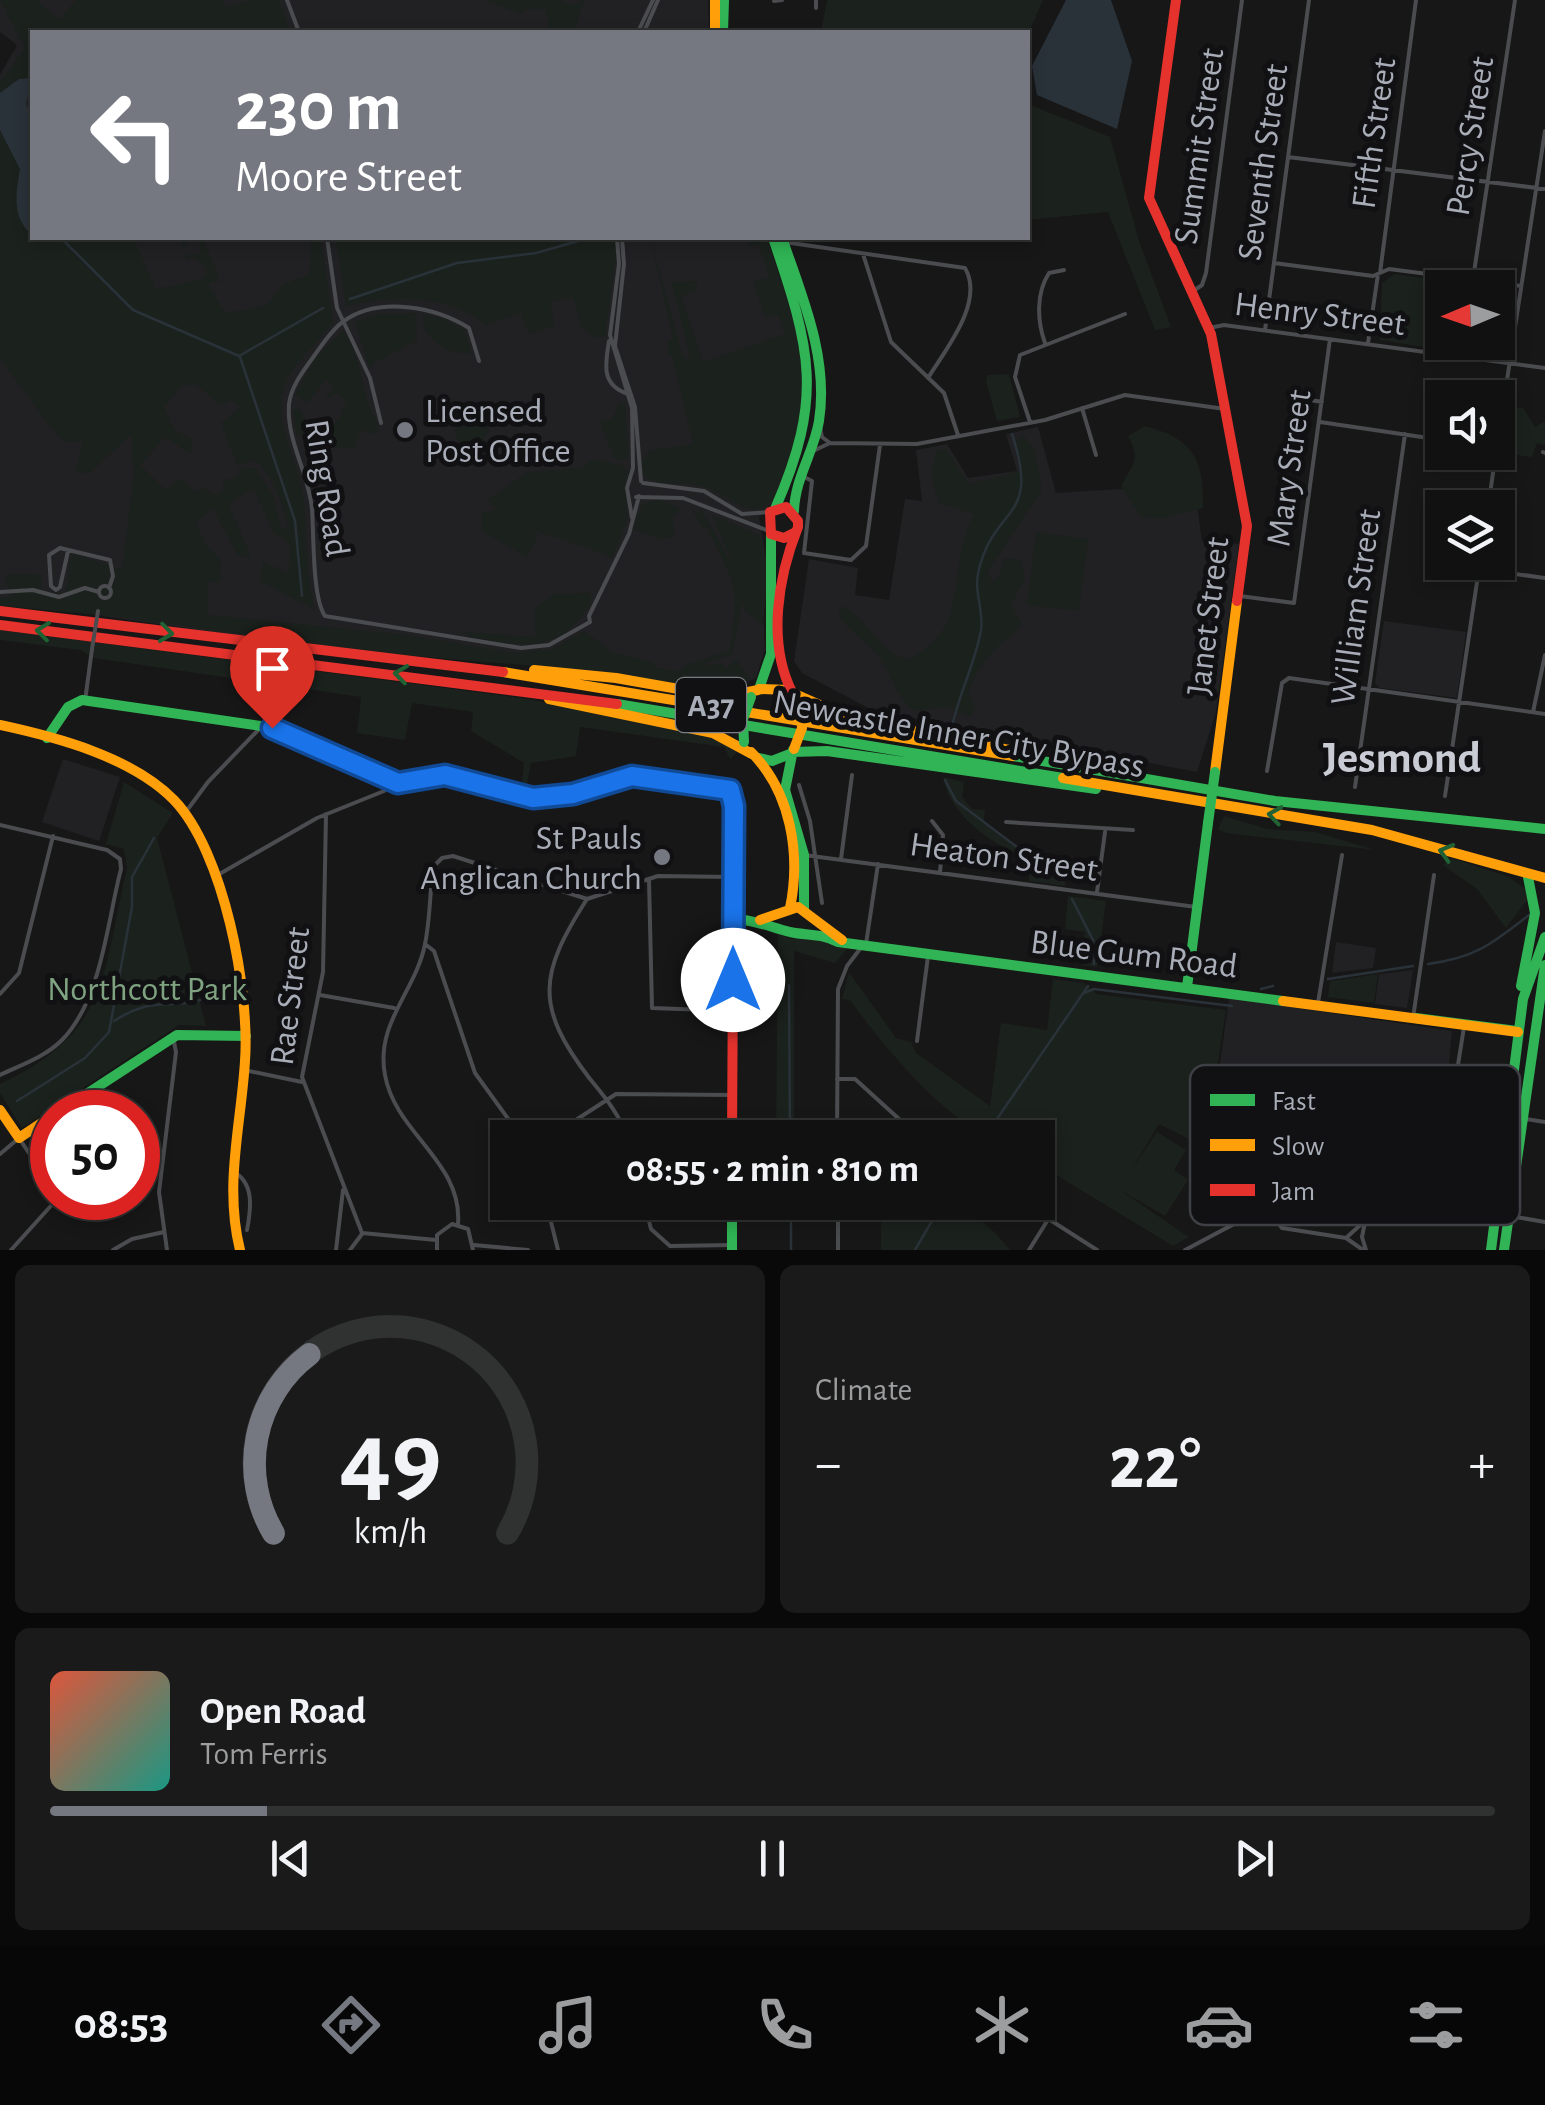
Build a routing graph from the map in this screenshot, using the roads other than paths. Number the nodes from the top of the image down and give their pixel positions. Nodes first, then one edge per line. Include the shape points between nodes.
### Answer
1 (287, 0) edge
2 (656, 0) edge
3 (716, 0) edge
4 (724, 0) edge
5 (782, 0) edge
6 (816, 0) edge
7 (1176, 0) edge
8 (1242, 0) edge
9 (1309, 0) edge
10 (1416, 0) edge
11 (1515, 0) edge
12 (774, 1) edge
13 (816, 8) dead end
14 (298, 30) edge
15 (642, 30) edge
16 (714, 30) edge
17 (723, 30) edge
18 (1545, 131) edge
19 (1288, 157) junction
20 (1394, 170) junction
21 (1487, 182) junction
22 (1536, 188) junction
23 (1545, 189) edge
24 (328, 240) edge
25 (620, 240) edge
26 (620, 240) edge
27 (780, 240) edge
28 (780, 240) edge
29 (786, 240) edge
30 (863, 253) junction
31 (1274, 263) junction
32 (1064, 270) dead end
33 (1474, 270) edge
34 (1379, 273) junction
35 (1425, 273) edge
36 (1515, 285) edge
37 (1521, 286) junction
38 (1191, 292) junction
39 (1126, 314) dead end
40 (343, 322) junction
41 (1208, 328) junction
42 (1265, 330) junction
43 (610, 335) junction
44 (1330, 339) junction
45 (1045, 343) junction
46 (1368, 343) junction
47 (478, 361) dead end
48 (1509, 362) junction
49 (1545, 368) edge
50 (928, 378) junction
51 (1506, 380) edge
52 (628, 394) junction
53 (1293, 397) dead end
54 (1322, 402) junction
55 (1082, 408) junction
56 (1225, 409) junction
57 (1030, 422) junction
58 (1320, 422) junction
59 (382, 423) dead end
60 (818, 423) junction
61 (958, 434) junction
62 (1405, 434) junction
63 (1425, 437) edge
64 (830, 443) junction
65 (880, 445) junction
66 (810, 453) junction
67 (1096, 455) dead end
68 (800, 476) junction
69 (630, 482) junction
70 (642, 482) junction
71 (637, 496) junction
72 (659, 496) junction
73 (773, 510) junction
74 (794, 511) junction
75 (635, 512) junction
76 (632, 523) junction
77 (770, 532) junction
78 (796, 532) junction
79 (68, 551) junction
80 (1515, 572) edge
81 (1545, 578) edge
82 (1478, 580) edge
83 (108, 588) junction
84 (0, 592) edge
85 (101, 595) junction
86 (1240, 596) junction
87 (0, 611) edge
88 (0, 625) edge
89 (1545, 654) edge
90 (447, 666) junction
91 (498, 686) junction
92 (1368, 689) junction
93 (756, 692) junction
94 (796, 697) junction
95 (85, 700) junction
96 (1460, 702) junction
97 (1533, 712) junction
98 (1545, 714) edge
99 (0, 724) edge
100 (262, 726) junction
101 (47, 738) junction
102 (792, 752) junction
103 (755, 756) junction
104 (1076, 768) junction
105 (1267, 771) dead end
106 (852, 774) dead end
107 (392, 781) junction
108 (799, 785) dead end
109 (1355, 787) dead end
110 (1120, 788) junction
111 (1445, 796) dead end
112 (185, 814) junction
113 (326, 814) junction
114 (932, 820) dead end
115 (1006, 822) dead end
116 (0, 825) edge
117 (1545, 829) edge
118 (1133, 830) dead end
119 (1105, 832) junction
120 (53, 835) junction
121 (1342, 855) dead end
122 (811, 856) junction
123 (841, 859) junction
124 (878, 864) junction
125 (940, 873) junction
126 (1521, 873) junction
127 (1434, 875) dead end
128 (734, 877) junction
129 (1545, 878) edge
130 (212, 879) junction
131 (649, 880) junction
132 (1097, 894) junction
133 (587, 899) junction
134 (822, 903) dead end
135 (1197, 908) junction
136 (788, 909) junction
137 (805, 912) junction
138 (734, 919) junction
139 (760, 920) junction
140 (784, 928) junction
141 (803, 931) junction
142 (1545, 937) edge
143 (848, 943) junction
144 (426, 944) junction
145 (864, 946) junction
146 (928, 954) junction
147 (1545, 965) edge
148 (1186, 987) junction
149 (0, 994) edge
150 (319, 994) junction
151 (1523, 999) junction
152 (1318, 1005) junction
153 (394, 1008) junction
154 (733, 1011) junction
155 (1413, 1018) junction
156 (1464, 1027) junction
157 (1518, 1032) junction
158 (1533, 1034) junction
159 (173, 1036) junction
160 (246, 1036) junction
161 (917, 1041) dead end
162 (1458, 1065) edge
163 (1514, 1065) edge
164 (244, 1070) junction
165 (0, 1076) edge
166 (837, 1079) junction
167 (302, 1082) junction
168 (92, 1090) edge
169 (733, 1095) junction
170 (606, 1100) junction
171 (0, 1110) edge
172 (1522, 1118) junction
173 (509, 1120) edge
174 (575, 1120) edge
175 (617, 1120) edge
176 (732, 1120) edge
177 (837, 1120) edge
178 (900, 1120) edge
179 (1545, 1122) edge
180 (30, 1131) edge
181 (1520, 1133) edge
182 (20, 1138) junction
183 (0, 1154) edge
184 (30, 1154) edge
185 (161, 1170) joint
186 (232, 1171) junction
187 (343, 1186) junction
188 (1520, 1218) edge
189 (38, 1220) edge
190 (550, 1220) edge
191 (649, 1220) edge
192 (732, 1220) edge
193 (838, 1220) edge
194 (1047, 1220) edge
195 (1051, 1220) edge
196 (1545, 1222) edge
197 (458, 1224) junction
198 (1232, 1225) edge
199 (1280, 1225) edge
200 (1360, 1225) edge
201 (1364, 1225) edge
202 (1494, 1225) edge
203 (1508, 1225) edge
204 (247, 1230) dead end
205 (164, 1232) junction
206 (362, 1233) junction
207 (1346, 1238) junction
208 (436, 1240) junction
209 (473, 1248) edge
210 (732, 1248) edge
211 (10, 1250) edge
212 (114, 1250) edge
213 (168, 1250) edge
214 (240, 1250) edge
215 (336, 1250) edge
216 (350, 1250) edge
217 (437, 1250) edge
218 (528, 1250) edge
219 (558, 1250) edge
220 (838, 1250) edge
221 (1029, 1250) edge
222 (1098, 1250) edge
223 (1185, 1250) edge
224 (1365, 1250) edge
225 (1491, 1250) edge
226 (1504, 1250) edge

1 - 14 street
2 - 15 street
3 - 16 main road
4 - 17 main road
5 - 12 street
6 - 13 street
7 - 38 main road, Janet Street via 1151,208
8 - 38 street, Summit Street via 1206,273
9 - 19 street, Seventh Street
10 - 20 street, Fifth Street
11 - 21 street, Percy Street
18 - 22 street
19 - 20 street
19 - 31 street, Seventh Street
20 - 21 street
20 - 34 street, Fifth Street
21 - 22 street
21 - 33 street, Percy Street
22 - 23 street
22 - 37 street
24 - 40 street
25 - 43 street
26 - 70 street via 624,264 614,343 635,407
27 - 60 main road via 818,356
28 - 73 main road via 812,375 803,447
29 - 30 street
30 - 50 street via 891,342
30 - 50 street via 968,271 964,319
31 - 34 street
31 - 42 street, Seventh Street
32 - 45 street via 1049,272 1044,282 1038,322
34 - 35 street
34 - 46 street, Fifth Street
36 - 37 street
37 - 48 street
38 - 41 main road, Janet Street
39 - 45 street
40 - 47 street via 375,310 431,311 470,328
40 - 59 street via 370,378
40 - 76 street, Ring Road via 300,377 289,403 311,500 321,613 521,648 559,641 589,623
41 - 42 street, Henry Street
41 - 56 main road, Janet Street
42 - 44 street, Henry Street
43 - 52 street
43 - 52 street via 606,371 613,388
44 - 46 street, Henry Street
44 - 54 street, Mary Street
45 - 57 street via 1020,355 1015,365
46 - 48 street, Henry Street
48 - 49 street, Henry Street
48 - 51 street
50 - 61 street via 944,393
52 - 69 street
53 - 54 street
54 - 58 street, Mary Street
55 - 56 street via 1136,394
55 - 57 street
55 - 67 street
56 - 86 main road, Janet Street via 1248,526
57 - 61 street
58 - 62 street
58 - 86 street, Mary Street via 1294,603
60 - 64 street
60 - 66 main road
61 - 65 street via 909,446
62 - 63 street
62 - 92 street, William Street
64 - 65 street
64 - 66 street
65 - 68 street via 866,546 850,560 804,554 812,480
66 - 68 main road
68 - 74 main road
69 - 70 street
69 - 71 street
70 - 71 street
70 - 73 street via 704,491 742,514
71 - 72 street
71 - 75 street
71 - 76 street
72 - 75 street
72 - 77 street via 690,500
73 - 74 main road
73 - 77 main road
74 - 78 main road
75 - 76 street
77 - 78 main road via 784,538
77 - 93 main road via 771,654
78 - 94 main road via 783,563 779,655 780,673
79 - 79 street via 50,555 56,590
79 - 83 street via 110,560
80 - 81 street
82 - 96 street
83 - 85 street
83 - 85 street via 110,595
84 - 85 street via 60,597 85,588
85 - 95 street, bridge
86 - 135 main road, Janet Street, bridge
87 -> 90 main road, Newcastle Inner City Bypass / A37
91 -> 88 main road, Newcastle Inner City Bypass / A37
89 - 97 street
90 - 93 main road via 616,678 730,698
90 - 104 main road, Newcastle Inner City Bypass / A37
91 - 103 main road via 712,733
91 - 110 main road, Newcastle Inner City Bypass / A37
92 - 96 street
92 - 105 street via 1284,680
92 - 109 street, William Street
93 - 94 main road via 774,686
93 - 103 main road, bridge via 743,719 744,742
94 - 102 main road, bridge via 802,728
94 - 104 main road via 843,716
95 - 100 main road
95 - 101 main road via 68,707
96 - 97 street
96 - 111 street
97 - 98 street
99 - 101 main road
100 - 107 main road
100 - 112 street
101 - 112 main road via 134,774
102 - 103 main road via 772,761
102 - 110 main road
102 - 122 main road via 784,788
103 - 136 main road via 772,779 796,848 797,883
104 - 117 main road, Newcastle Inner City Bypass / A37 via 1366,812
106 - 123 street
107 - 113 street via 384,791
107 - 128 main road via 445,775 533,798 636,776 731,791
108 - 122 street
126 -> 110 main road, Newcastle Inner City Bypass / A37 via 1372,830
112 - 130 main road
113 - 130 street
113 - 150 street, Rae Street
114 - 125 street via 943,835
115 - 119 street
116 - 120 street
118 - 119 street
119 - 132 street
120 - 149 street via 20,973
120 - 165 street via 107,850 120,858 121,869 90,994 76,1023 46,1052
121 - 152 street
122 - 123 street, Heaton Street
122 - 134 street
122 - 137 main road
123 - 124 street, Heaton Street
124 - 125 street, Heaton Street
124 - 145 street
125 - 132 street, Heaton Street
126 - 129 main road, A37
126 - 151 main road via 1538,886 1544,902 1524,969
127 - 155 street
128 - 131 street
128 - 138 main road
130 - 160 main road via 241,969
131 - 133 street
131 - 154 street via 652,1008
132 - 135 street, Heaton Street
133 - 144 street via 498,868 442,858 433,867
133 - 170 street via 554,954 547,980 558,1034
135 - 148 main road, Janet Street
136 - 137 main road, Blue Gum Road
136 - 139 main road, Blue Gum Road
136 - 140 main road
137 - 141 main road
137 - 143 main road, Blue Gum Road
138 - 139 main road, Blue Gum Road
138 - 154 main road
139 - 140 main road, Blue Gum Road
140 - 141 main road, Blue Gum Road
141 - 143 main road, Blue Gum Road
142 - 151 main road
143 - 145 main road, Blue Gum Road
144 - 153 street
144 - 173 street via 476,1073
145 - 146 main road, Blue Gum Road
145 - 166 street via 838,990
146 - 148 main road, Blue Gum Road
146 - 161 street
147 - 158 main road
148 - 152 main road, Blue Gum Road
150 - 153 street
150 - 167 street, Rae Street
151 - 157 main road
152 - 155 main road, Blue Gum Road
153 - 197 street via 384,1074 392,1100 455,1186
154 - 169 main road
155 - 156 main road, Blue Gum Road
155 - 157 main road, Blue Gum Road
156 - 157 main road, Blue Gum Road
156 - 162 street
157 - 158 main road
157 - 163 main road
158 - 172 main road
159 - 160 main road
159 - 168 main road
159 - 185 street
160 - 164 main road
164 - 167 street
164 - 186 main road
166 - 177 street
166 - 178 street via 855,1079
167 - 187 street, Rae Street
169 - 170 street via 616,1094
169 - 176 main road
170 - 174 street
170 - 175 street
171 - 182 main road
172 - 179 street
172 - 181 main road
180 - 182 main road
182 - 183 street
182 - 184 street
185 - 205 street
186 - 204 street via 249,1193
186 - 214 main road
187 - 206 street, Rae Street
187 - 215 street
188 - 196 street
189 - 211 street
190 - 219 street
191 - 210 street via 670,1246
192 - 210 main road
193 - 220 street
194 - 221 street
195 - 222 street
197 - 208 street via 446,1226
197 - 209 street via 472,1234
198 - 223 street
199 - 207 street
200 - 207 street
201 - 224 street
202 - 225 main road
203 - 226 main road
205 - 212 street
205 - 213 street
206 - 208 street
206 - 216 street
207 - 224 street
208 - 217 street
209 - 218 street

